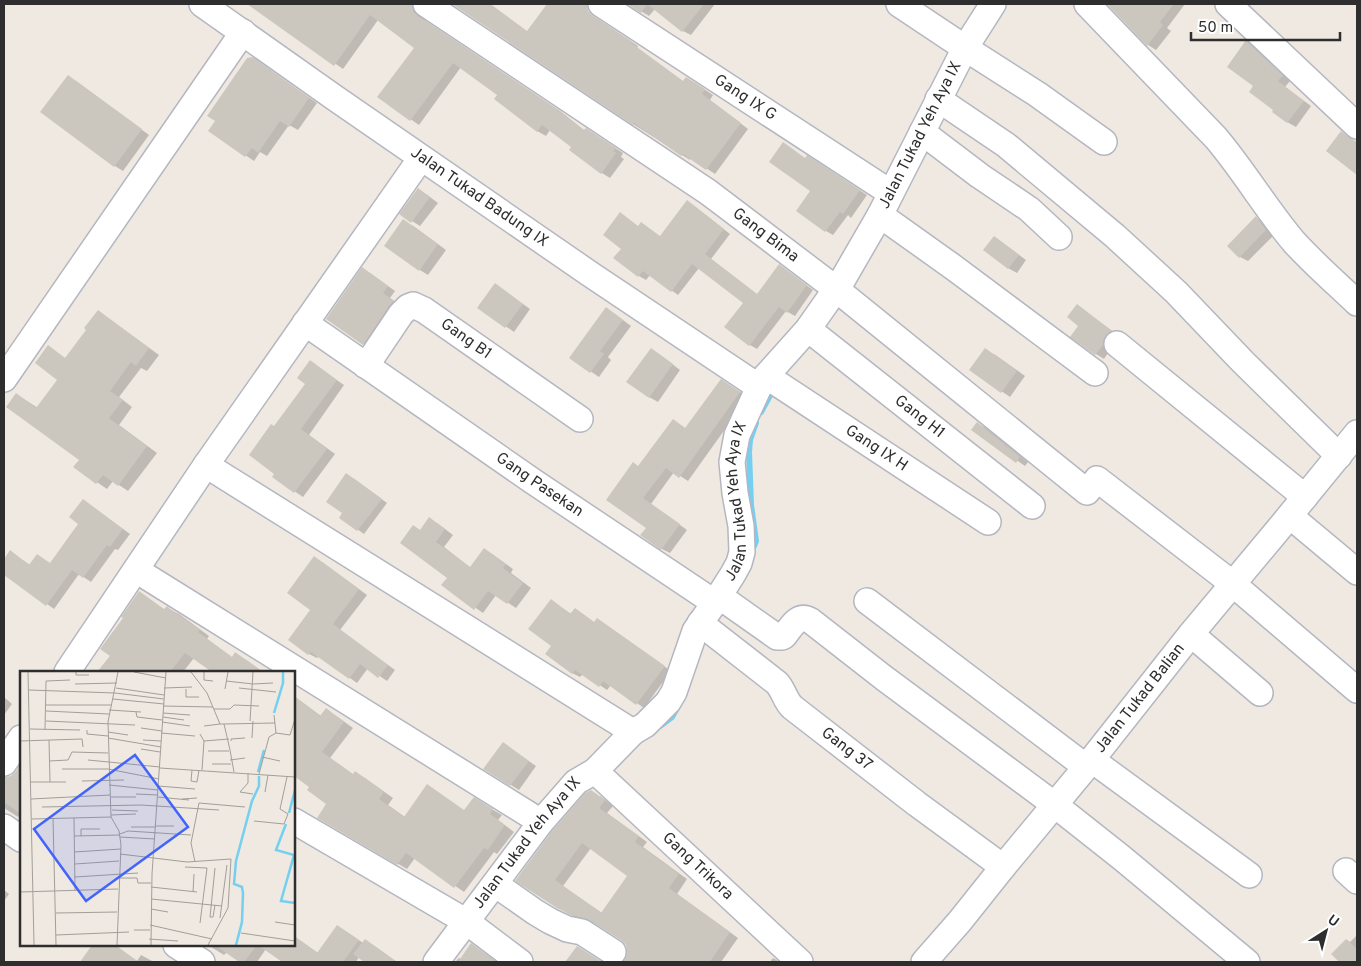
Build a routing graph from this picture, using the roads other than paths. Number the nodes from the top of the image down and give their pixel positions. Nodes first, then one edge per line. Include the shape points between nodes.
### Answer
1 (202, 4) edge
2 (426, 4) edge
3 (601, 4) edge
4 (899, 4) edge
5 (993, 4) edge
6 (1087, 4) edge
7 (1228, 4) edge
8 (243, 32) junction
9 (965, 48) junction
10 (938, 99) junction
11 (1357, 126) edge
12 (922, 132) junction
13 (1104, 142) dead end
14 (421, 158) junction
15 (891, 193) junction
16 (880, 215) junction
17 (1059, 237) dead end
18 (836, 289) junction
19 (1357, 303) edge
20 (306, 323) junction
21 (808, 329) junction
22 (1117, 344) dead end
23 (366, 366) junction
24 (1095, 373) dead end
25 (4, 379) edge
26 (762, 381) junction
27 (580, 419) dead end
28 (1357, 433) edge
29 (1339, 456) junction
30 (206, 465) junction
31 (1305, 497) junction
32 (1032, 506) dead end
33 (1290, 516) junction
34 (988, 522) dead end
35 (136, 570) junction
36 (1357, 572) edge
37 (1233, 584) junction
38 (717, 599) junction
39 (868, 601) dead end
40 (700, 623) junction
41 (1191, 634) junction
42 (68, 671) edge
43 (1357, 690) edge
44 (1260, 693) dead end
45 (633, 732) junction
46 (20, 739) edge
47 (4, 763) edge
48 (1089, 764) junction
49 (595, 770) junction
50 (1055, 806) junction
51 (295, 822) edge
52 (541, 822) junction
53 (4, 827) edge
54 (20, 838) edge
55 (1004, 866) junction
56 (1248, 875) dead end
57 (495, 884) junction
58 (467, 922) junction
59 (178, 946) edge
60 (614, 952) dead end
61 (202, 962) edge
62 (436, 962) edge
63 (520, 962) edge
64 (800, 962) edge
65 (924, 962) edge
66 (1247, 962) edge

1 - 8 street, Jalan Tukad Badung IX
2 - 18 street, Gang Bima via 708,192
3 - 15 street, Gang IX G
4 - 9 street
5 - 9 street, Jalan Tukad Yeh Aya IX
6 - 19 street via 1216,138 1294,241
7 - 11 street
8 - 14 street, Jalan Tukad Badung IX
8 - 25 street
9 - 10 street, Jalan Tukad Yeh Aya IX
9 - 13 street
10 - 12 street, Jalan Tukad Yeh Aya IX
10 - 29 street via 1006,145 1115,236 1176,292
12 - 15 street, Jalan Tukad Yeh Aya IX
12 - 17 street via 1029,209
14 - 20 street
14 - 26 street, Jalan Tukad Badung IX via 590,274
15 - 16 street, Jalan Tukad Yeh Aya IX
16 - 18 street, Jalan Tukad Yeh Aya IX
16 - 24 street
18 - 21 street, Jalan Tukad Yeh Aya IX
18 - 37 street, Gang Bima via 1087,492 1097,479
20 - 23 street, Gang Pasekan
20 - 30 street
21 - 26 street, Jalan Tukad Yeh Aya IX
21 - 32 street, Gang H1
22 - 31 street
23 - 27 street, Gang B1 via 401,314 413,306 419,307
23 - 38 street, Gang Pasekan via 534,482
26 - 34 street, Gang IX H
26 - 38 street, Jalan Tukad Yeh Aya IX via 737,435 732,462 742,552 739,563
28 - 29 street, Jalan Tukad Balian
29 - 31 street, Jalan Tukad Balian
30 - 35 street
30 - 45 street
31 - 33 street, Jalan Tukad Balian
33 - 36 street
33 - 37 street, Jalan Tukad Balian
35 - 42 street
35 - 52 street
37 - 41 street, Jalan Tukad Balian
37 - 43 street
38 - 40 street, Jalan Tukad Yeh Aya IX
38 - 50 street, Gang Pasekan via 778,637 784,636 800,618 811,621
39 - 48 street
40 - 45 street, Jalan Tukad Yeh Aya IX via 668,702
40 - 55 street, Gang 37 via 777,683 792,707 917,804
41 - 44 street
41 - 48 street, Jalan Tukad Balian
45 - 49 street, Jalan Tukad Yeh Aya IX
46 - 47 street
48 - 50 street, Jalan Tukad Balian
48 - 56 street
49 - 52 street, Jalan Tukad Yeh Aya IX via 576,782
49 - 64 street, Gang Trikora
50 - 55 street, Jalan Tukad Balian
50 - 66 street
51 - 58 street
52 - 57 street, Jalan Tukad Yeh Aya IX
53 - 54 street
55 - 65 street, Jalan Tukad Balian
57 - 58 street, Jalan Tukad Yeh Aya IX
57 - 60 street via 550,921 567,930 582,932
58 - 62 street, Jalan Tukad Yeh Aya IX
58 - 63 street
59 - 61 street

